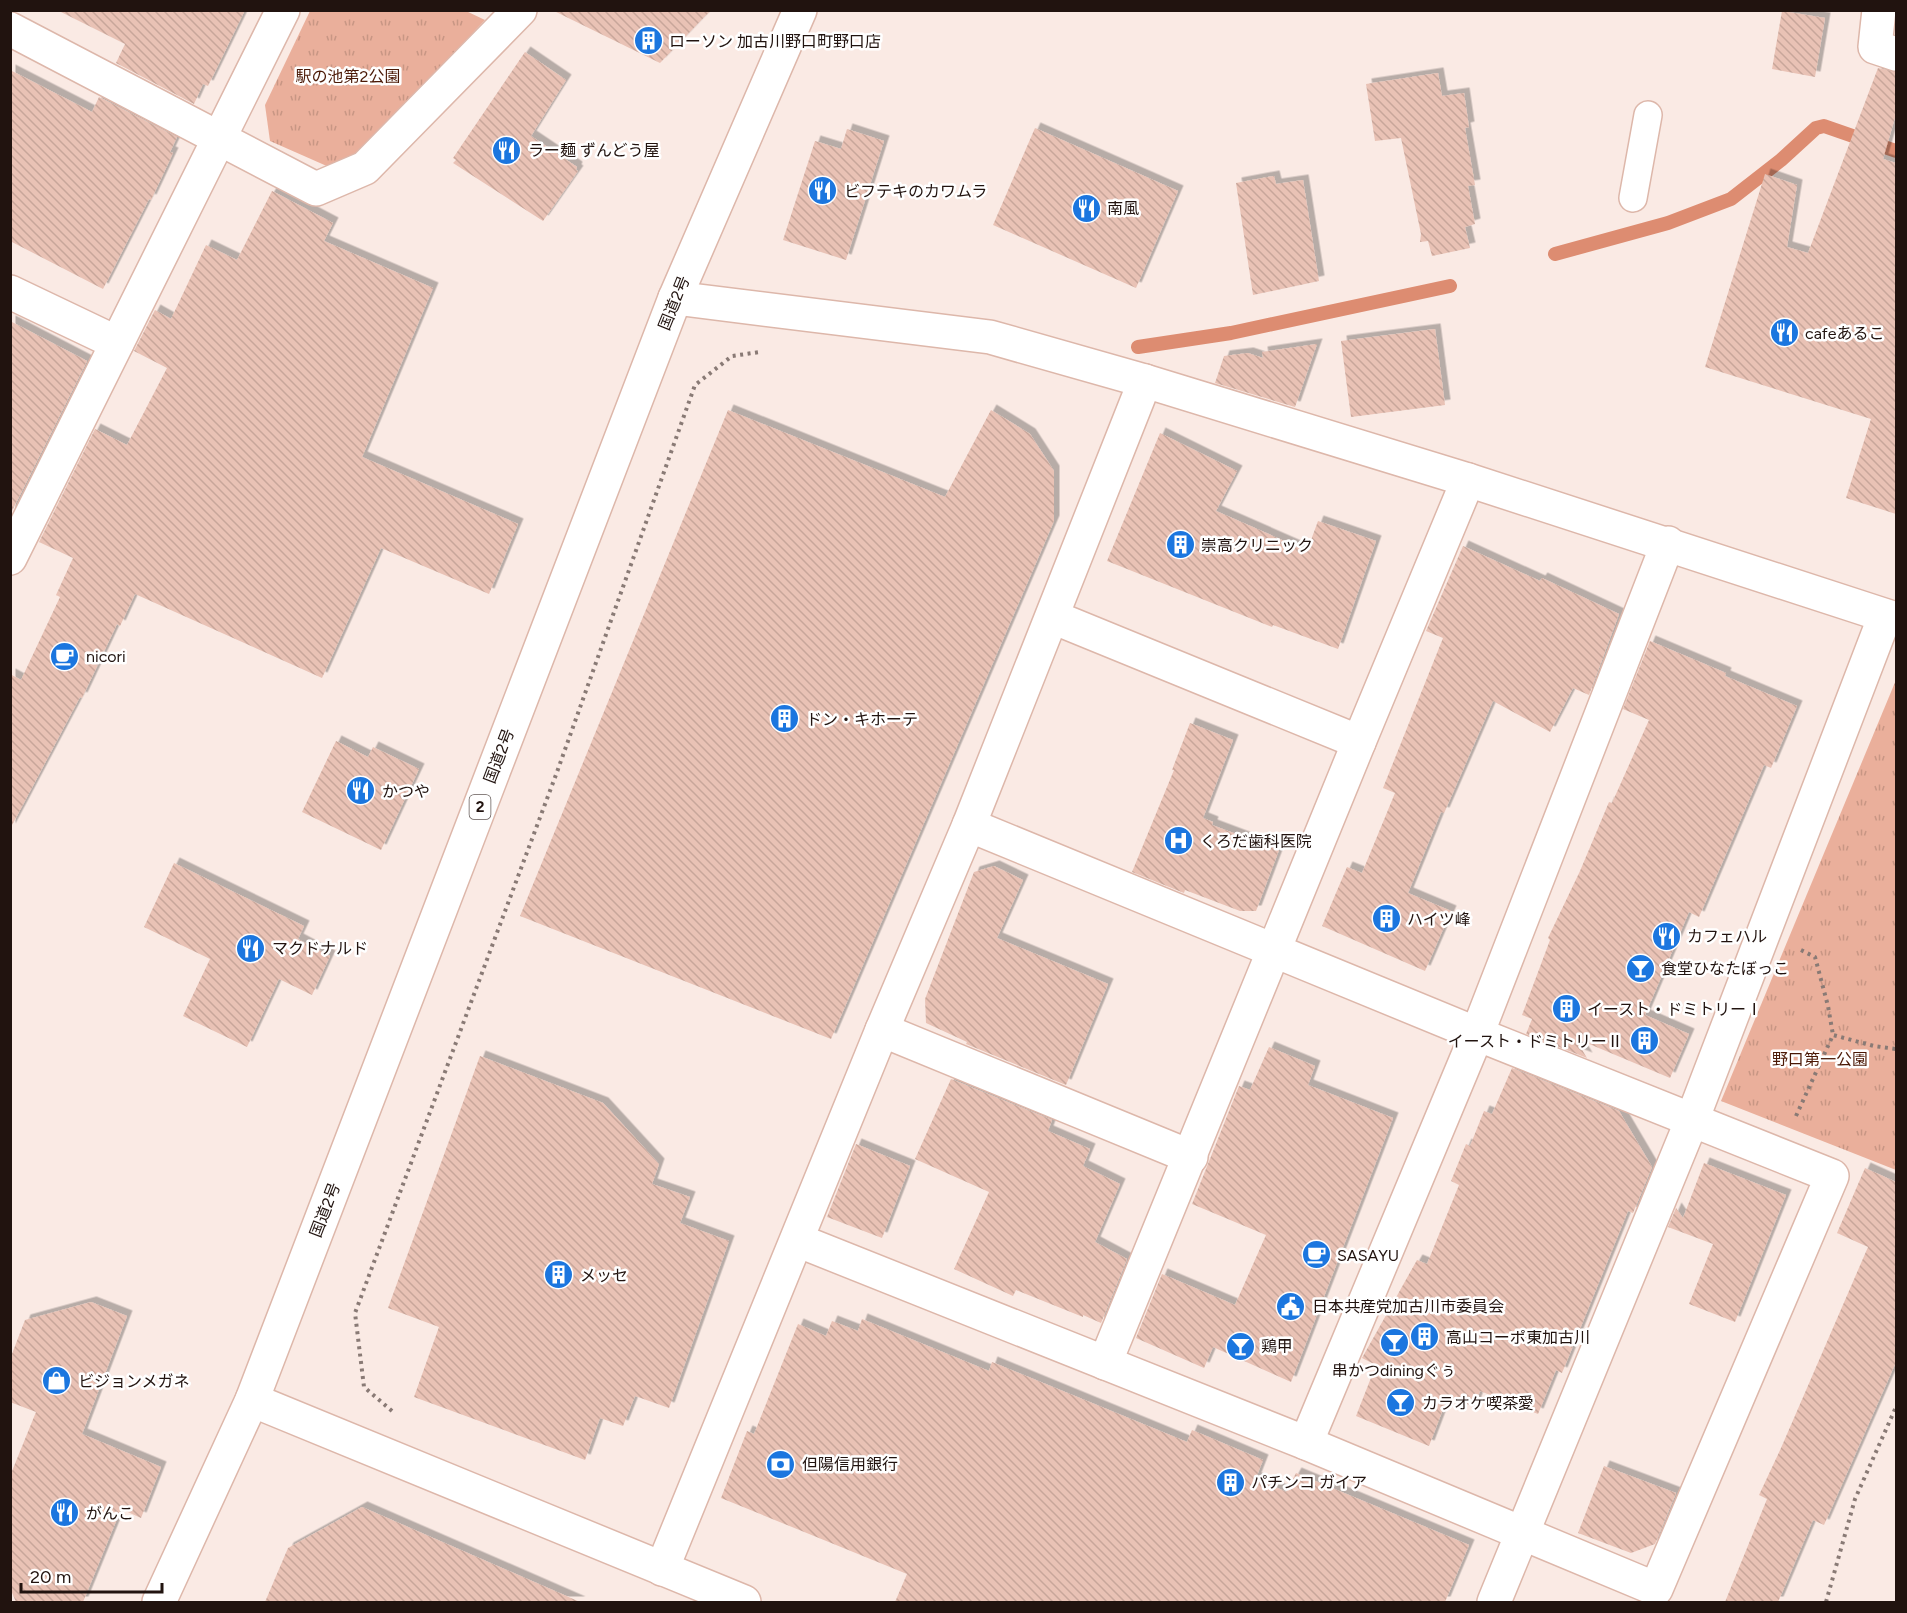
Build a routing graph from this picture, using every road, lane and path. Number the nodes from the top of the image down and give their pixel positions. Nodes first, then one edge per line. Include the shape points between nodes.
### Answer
1 (283, 10) edge
2 (520, 10) edge
3 (801, 10) edge
4 (1879, 10) edge
5 (10, 29) edge
6 (1896, 54) edge
7 (1648, 116) dead end
8 (218, 137) junction
9 (1633, 198) dead end
10 (10, 292) edge
11 (675, 298) junction
12 (117, 343) junction
13 (763, 351) dead end
14 (1145, 381) junction
15 (1468, 480) junction
16 (1668, 543) junction
17 (10, 558) edge
18 (1053, 617) junction
19 (1891, 617) edge
20 (1359, 742) junction
21 (969, 825) junction
22 (1764, 933) junction
23 (1275, 951) junction
24 (882, 1030) junction
25 (1477, 1034) junction
26 (1833, 1035) junction
27 (1896, 1049) edge
28 (1692, 1120) junction
29 (1779, 1155) junction
30 (1191, 1157) junction
31 (797, 1240) junction
32 (1105, 1363) junction
33 (252, 1400) junction
34 (1896, 1407) edge
35 (399, 1417) dead end
36 (1306, 1443) junction
37 (1523, 1535) junction
38 (662, 1569) junction
39 (159, 1602) edge
40 (744, 1602) edge
41 (1494, 1602) edge
42 (1826, 1602) edge

1 - 8 main road
2 - 8 main road via 365,168 316,189
3 - 11 main road, 国道2号 / 2
4 - 6 main road via 1875,47
5 - 8 main road
7 - 9 lane
8 - 12 main road
10 - 12 main road
11 - 14 main road via 990,337
11 - 33 main road, 国道2号 / 2
12 - 17 main road
13 - 35 path via 732,357 695,385 355,1313 364,1387
14 - 15 main road
14 - 18 main road
15 - 16 main road
15 - 20 main road
16 - 19 main road
16 - 25 main road
18 - 20 main road
18 - 21 main road
19 - 22 main road
20 - 23 main road
21 - 23 main road
21 - 24 main road
22 - 26 path via 1815,957
22 - 28 main road
23 - 25 main road
23 - 30 main road
24 - 30 main road
24 - 31 main road
25 - 28 main road
25 - 36 main road
26 - 27 path
26 - 29 path
28 - 29 main road
28 - 37 main road
29 - 37 main road via 1832,1176 1656,1589
30 - 32 main road
31 - 32 main road
31 - 38 main road
32 - 36 main road
33 - 38 main road
33 - 39 main road, 国道2号 / 2
34 - 42 path via 1855,1499
36 - 37 main road
37 - 41 main road
38 - 40 main road

